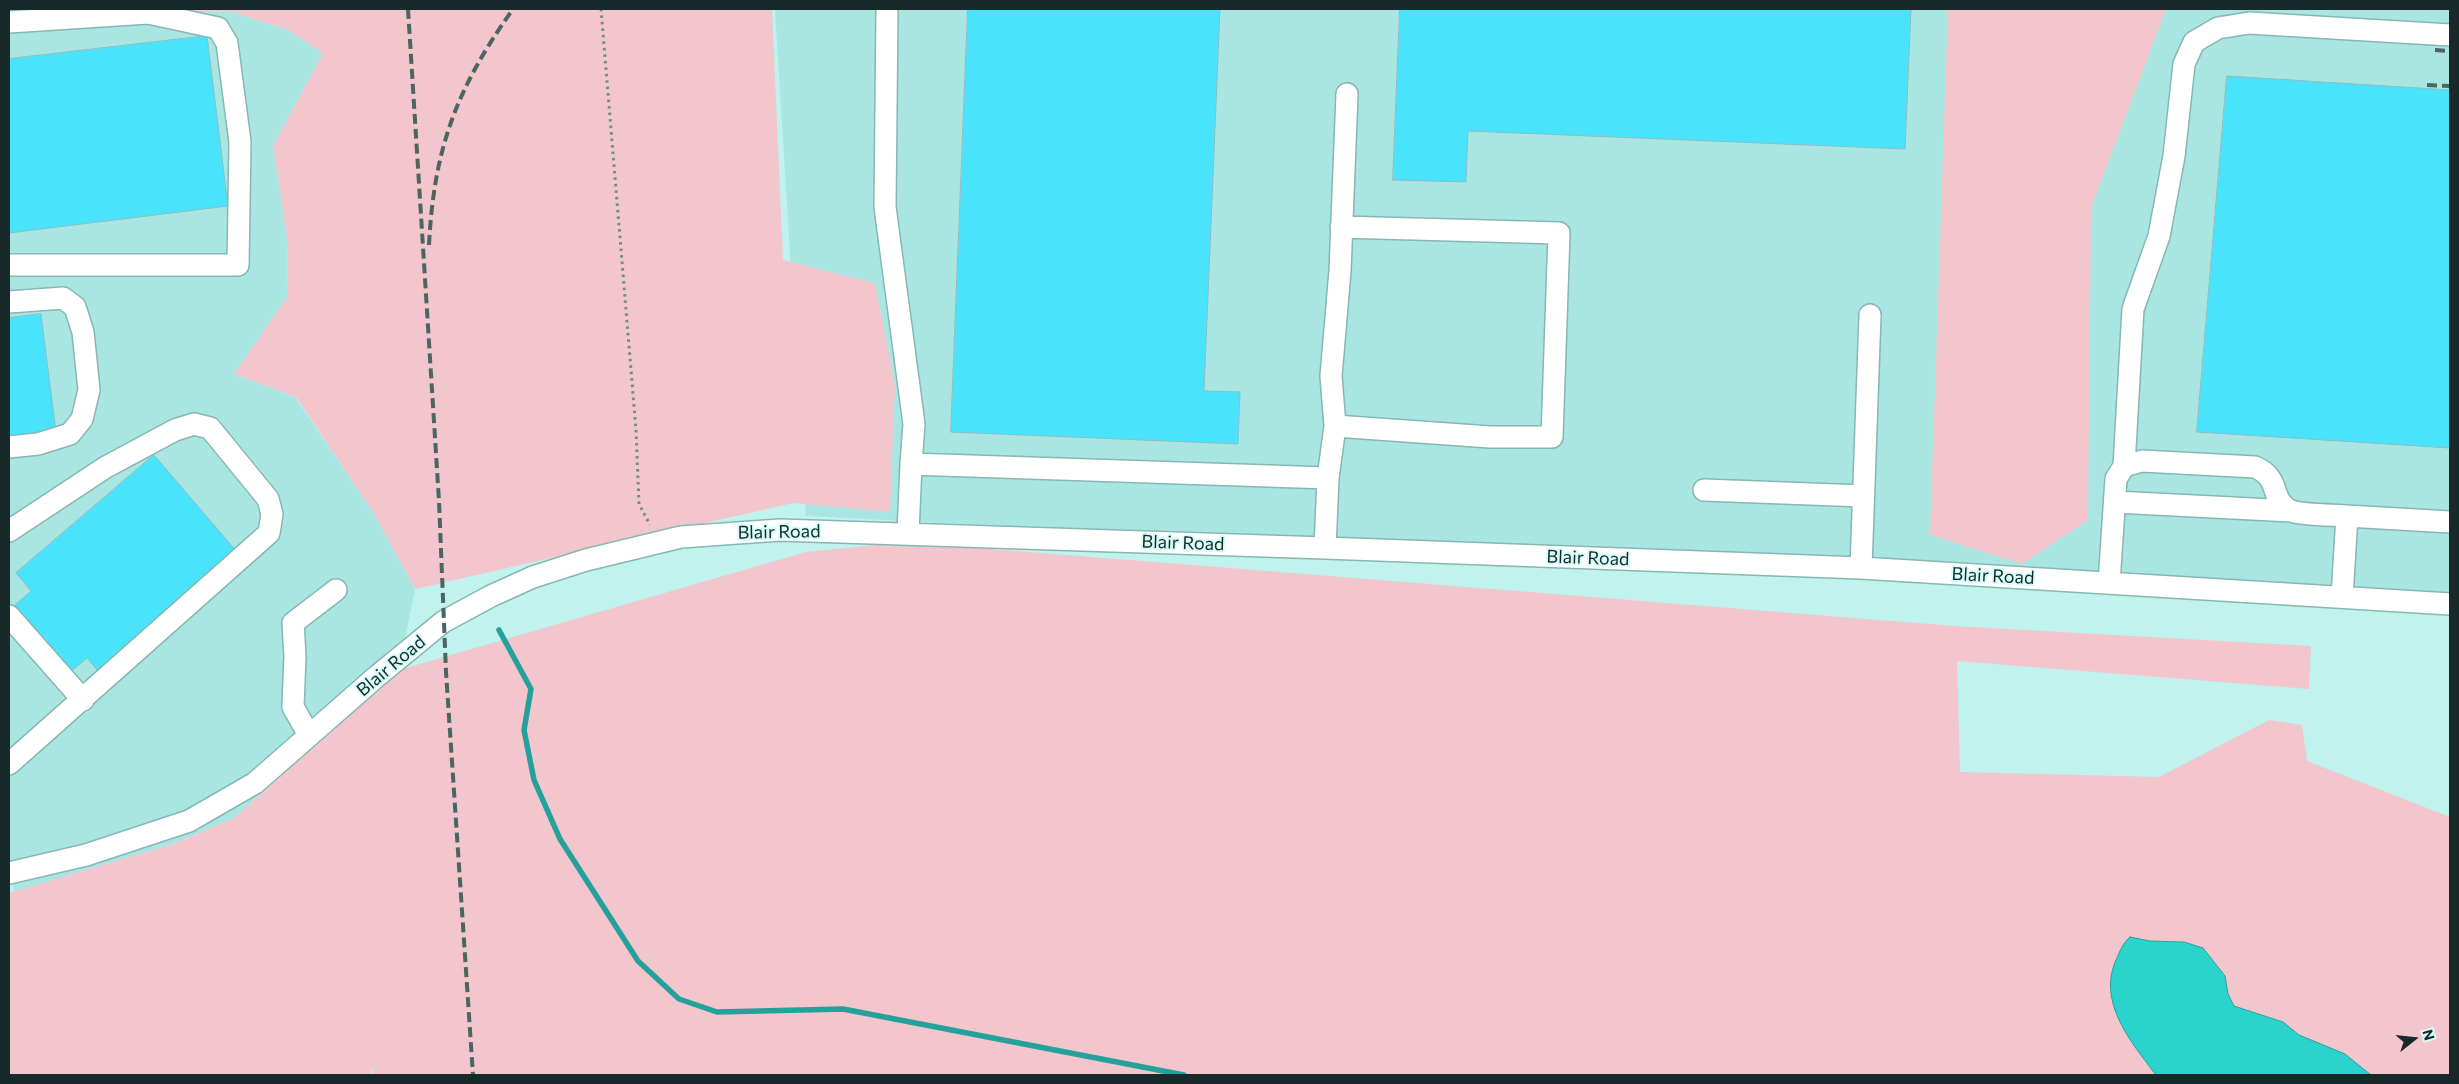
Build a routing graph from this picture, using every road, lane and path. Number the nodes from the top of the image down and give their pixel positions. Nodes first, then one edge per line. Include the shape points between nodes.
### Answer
1 (601, 9) edge
2 (887, 9) edge
3 (148, 11) edge
4 (9, 22) edge
5 (2450, 35) edge
6 (1347, 94) dead end
7 (1341, 227) junction
8 (9, 266) edge
9 (9, 302) edge
10 (1870, 315) dead end
11 (1335, 426) junction
12 (9, 447) edge
13 (911, 464) junction
14 (2124, 466) junction
15 (1328, 478) junction
16 (1704, 490) dead end
17 (1863, 496) junction
18 (2115, 502) junction
19 (2292, 511) junction
20 (2347, 516) junction
21 (2450, 522) edge
22 (9, 531) edge
23 (908, 533) junction
24 (663, 541) junction
25 (1325, 548) junction
26 (1861, 568) junction
27 (2109, 583) junction
28 (336, 590) dead end
29 (2342, 597) junction
30 (2450, 604) edge
31 (9, 616) edge
32 (83, 700) junction
33 (310, 735) junction
34 (9, 764) edge
35 (9, 873) edge

1 - 24 path via 636,430 639,504 647,522
2 - 13 street via 885,207 914,424
3 - 4 street
3 - 8 street via 218,28 227,43 240,142 238,265
5 - 14 street via 2249,22 2218,28 2194,42 2184,64 2174,156 2159,236 2132,309
6 - 7 street
7 - 11 street via 1331,376
7 - 11 street via 1559,233 1552,437
9 - 12 street via 63,298 75,307 82,332 89,390 82,419 70,434 38,444
10 - 17 street
11 - 15 street
13 - 15 street
13 - 23 street
14 - 18 street via 2116,479
14 - 19 street via 2142,461 2255,467 2266,472 2281,503
15 - 25 street
16 - 17 street
17 - 26 street
18 - 19 street
18 - 27 street
19 - 20 street
20 - 21 street
20 - 29 street
22 - 32 street via 106,467 175,430 194,424 210,428 268,498 272,514 268,533
23 - 24 street, Blair Road via 780,530
23 - 25 street, Blair Road
24 - 33 street, Blair Road via 586,560 533,577 491,596 444,622
25 - 26 street, Blair Road
26 - 27 street, Blair Road
27 - 29 street, Blair Road
28 - 33 street via 293,623 293,707
29 - 30 street, Blair Road
31 - 32 street
32 - 34 street
33 - 35 street, Blair Road via 255,783 189,821 86,855

